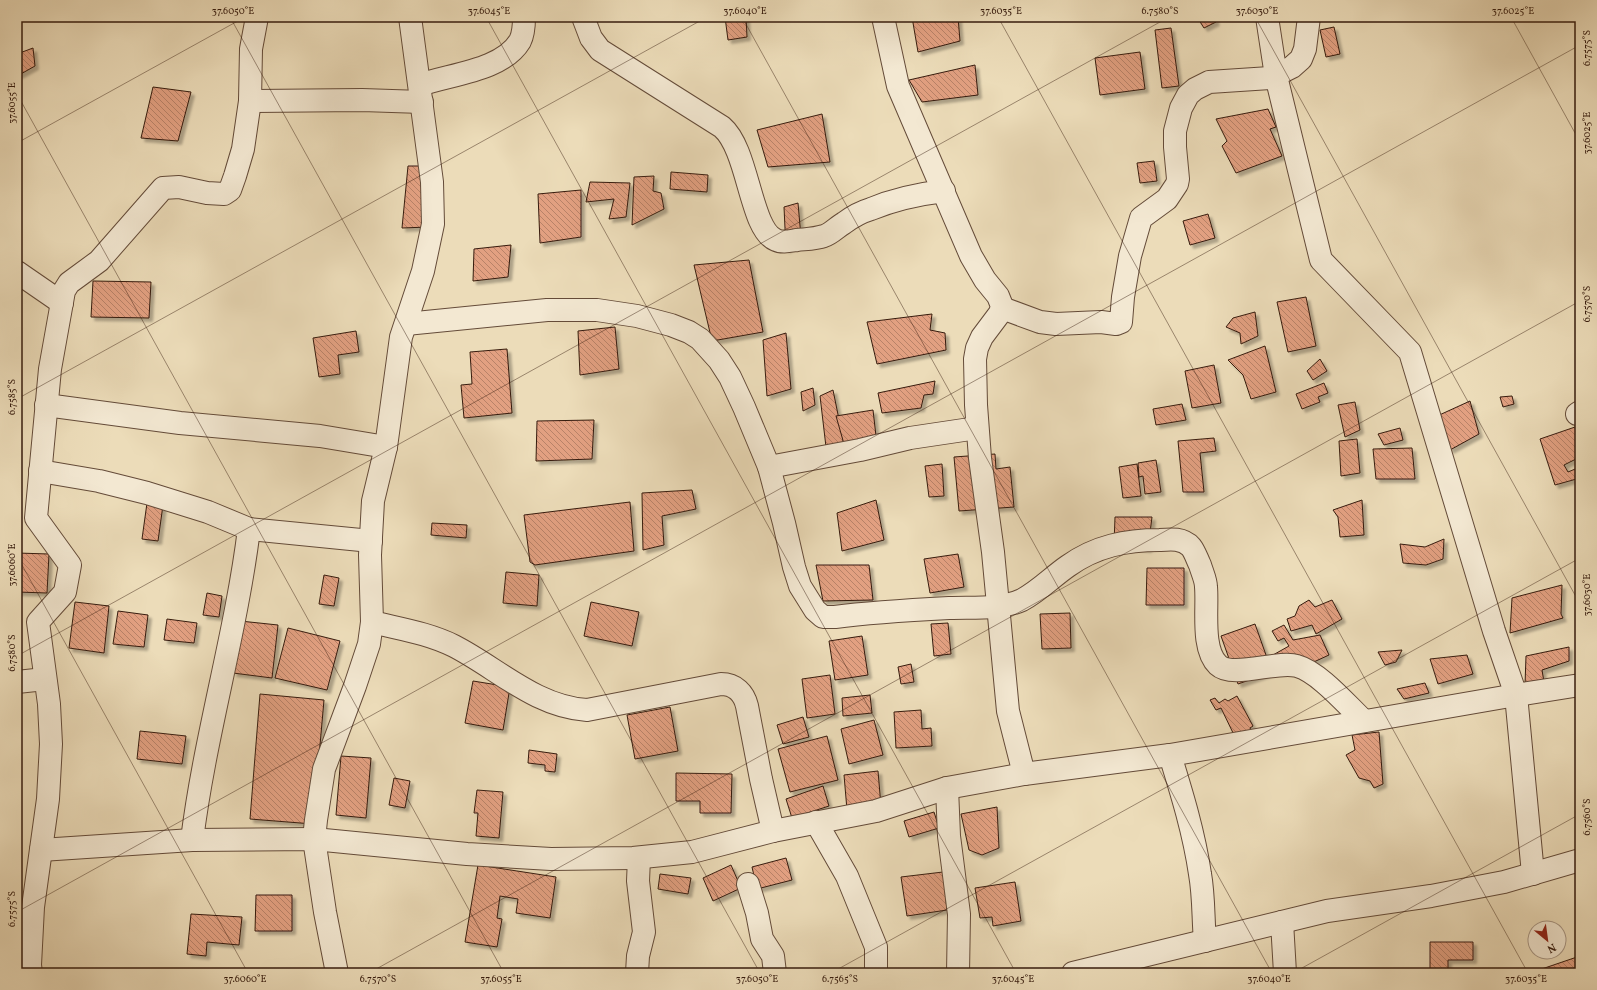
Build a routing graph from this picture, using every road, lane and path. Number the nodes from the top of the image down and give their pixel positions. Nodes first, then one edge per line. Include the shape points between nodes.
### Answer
1 (257, 17) edge
2 (410, 17) edge
3 (524, 17) edge
4 (583, 17) edge
5 (883, 17) edge
6 (1267, 17) edge
7 (1309, 17) edge
8 (1276, 76) junction
9 (421, 93) junction
10 (250, 101) junction
11 (944, 191) junction
12 (17, 272) edge
13 (62, 303) junction
14 (1002, 308) junction
15 (406, 324) junction
16 (46, 405) junction
17 (977, 428) junction
18 (386, 447) junction
19 (769, 466) junction
20 (40, 471) junction
21 (250, 529) junction
22 (371, 541) junction
23 (998, 607) junction
24 (372, 622) junction
25 (45, 679) junction
26 (17, 682) edge
27 (1580, 685) edge
28 (1516, 695) junction
29 (1364, 721) junction
30 (1170, 755) junction
31 (1024, 774) junction
32 (947, 788) junction
33 (816, 822) junction
34 (773, 831) junction
35 (314, 839) junction
36 (192, 840) junction
37 (41, 850) junction
38 (639, 858) junction
39 (1580, 860) edge
40 (1533, 874) junction
41 (748, 884) dead end
42 (1282, 922) junction
43 (1205, 941) junction
44 (31, 973) edge
45 (337, 973) edge
46 (636, 973) edge
47 (775, 973) edge
48 (876, 973) edge
49 (958, 973) edge
50 (1073, 973) edge
51 (1285, 973) edge

1 - 10 street via 251,49
2 - 9 street
3 - 9 street via 519,42 503,57 472,71 431,81
4 - 11 street via 591,38 600,50 722,127 729,134 738,150 762,224 768,236 774,240 814,239 825,236 869,209 907,197
5 - 11 street via 898,86
6 - 8 street
7 - 8 street via 1305,49 1300,59
8 - 14 street via 1209,82 1188,95 1181,108 1175,131 1177,184 1167,199 1141,218 1130,256 1121,322 1056,324 1040,322
8 - 28 street via 1321,260 1410,352 1494,631
9 - 10 street via 362,100
9 - 15 street via 432,182 433,224 423,271
10 - 13 street via 242,149 235,176 227,193 207,193 179,187 163,188 99,261 68,283
11 - 14 street via 971,256 998,296
12 - 13 street
13 - 16 street
14 - 17 street via 977,348
15 - 18 street via 401,337 395,373
15 - 19 street via 506,313 580,309 638,316 680,328 700,339 719,360 738,392
16 - 18 street via 320,436
16 - 20 street
17 - 19 street via 910,438 860,450
17 - 23 street
18 - 22 street via 373,501
19 - 23 street via 800,586 815,610 823,617 925,609
20 - 21 street via 99,481 147,493 208,512
20 - 25 street via 36,518 70,565 65,592 38,622
21 - 22 street
21 - 36 street via 224,673 201,780
22 - 24 street
23 - 29 street via 1012,604 1032,594 1067,566 1098,548 1142,540 1182,540 1191,547 1204,576 1210,652 1220,667 1237,670 1276,665 1298,666 1319,679
23 - 31 street via 1008,710
24 - 34 street via 438,639 465,652 523,688 553,703 578,710 721,684 733,686 746,700
24 - 35 street via 364,661 324,769
25 - 26 street
25 - 37 street via 51,744 48,799
27 - 28 street
28 - 29 street
28 - 40 street
29 - 30 street
30 - 31 street
30 - 43 street via 1194,842 1200,876
31 - 32 street
32 - 33 street via 876,811
32 - 49 street via 949,836 959,914
33 - 34 street
33 - 48 street via 847,876 876,947
34 - 38 street via 692,852
35 - 36 street
35 - 38 street via 467,854 551,859
35 - 45 street
36 - 37 street
37 - 44 street via 33,907
38 - 46 street via 638,881 644,932
39 - 40 street
40 - 42 street via 1431,896 1327,911
41 - 47 street via 762,939 773,956
42 - 43 street
42 - 51 street
43 - 50 street

